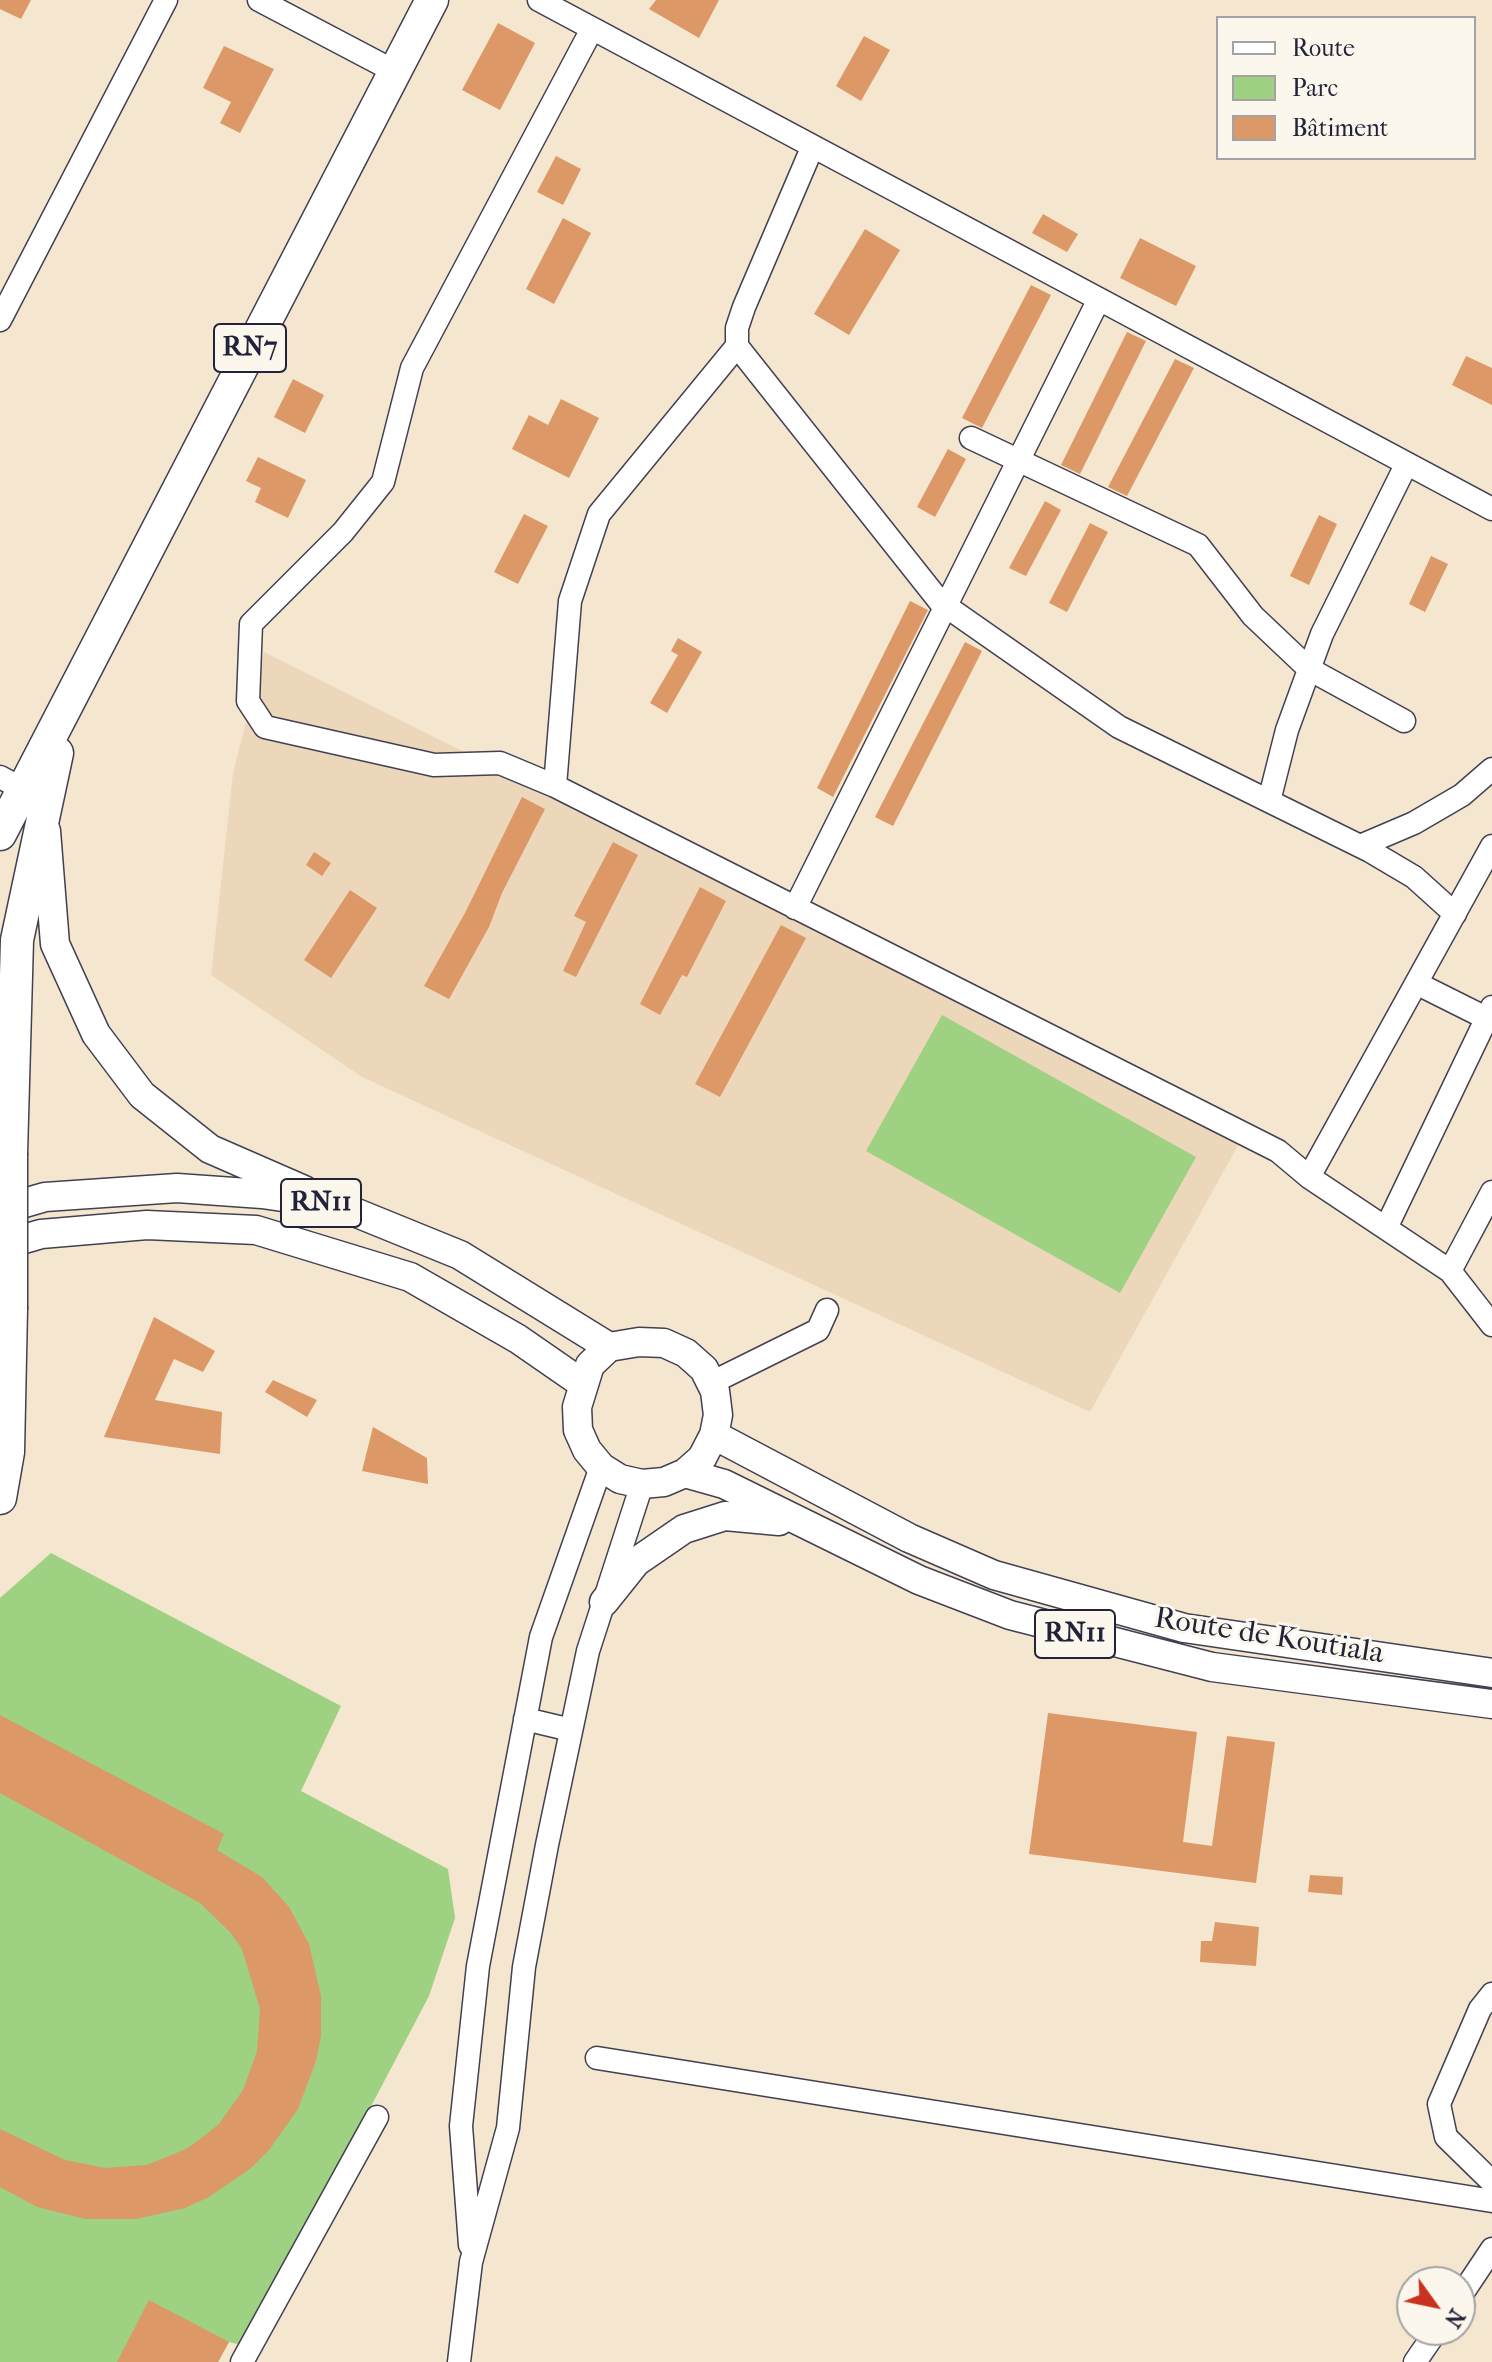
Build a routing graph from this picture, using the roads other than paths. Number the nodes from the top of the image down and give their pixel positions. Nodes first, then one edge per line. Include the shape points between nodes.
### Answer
1 (166, 0) edge
2 (259, 0) edge
3 (432, 0) edge
4 (554, 4) edge
5 (592, 29) junction
6 (392, 70) junction
7 (812, 148) junction
8 (1098, 301) junction
9 (0, 320) edge
10 (737, 346) junction
11 (971, 438) dead end
12 (1018, 460) junction
13 (1406, 465) junction
14 (1492, 509) edge
15 (945, 606) junction
16 (1309, 669) junction
17 (1404, 721) dead end
18 (1488, 781) edge
19 (555, 786) junction
20 (23, 790) edge
21 (1269, 801) junction
22 (0, 834) edge
23 (1360, 846) junction
24 (1492, 846) edge
25 (795, 908) junction
26 (1455, 914) junction
27 (1418, 984) junction
28 (1490, 1016) edge
29 (1309, 1177) junction
30 (1492, 1192) edge
31 (337, 1205) junction
32 (0, 1210) edge
33 (1386, 1228) junction
34 (0, 1246) edge
35 (1450, 1271) junction
36 (827, 1310) dead end
37 (1492, 1325) edge
38 (609, 1347) junction
39 (711, 1383) junction
40 (583, 1384) junction
41 (714, 1435) junction
42 (601, 1467) junction
43 (685, 1473) junction
44 (642, 1484) junction
45 (0, 1498) edge
46 (858, 1552) junction
47 (604, 1602) junction
48 (1492, 1673) edge
49 (1492, 1704) edge
50 (525, 1719) junction
51 (571, 1730) junction
52 (1492, 1994) edge
53 (597, 2058) dead end
54 (377, 2117) dead end
55 (1492, 2182) edge
56 (1492, 2201) edge
57 (1492, 2249) edge
58 (471, 2262) junction
59 (1476, 2273) edge
60 (242, 2362) edge
61 (459, 2362) edge

1 - 9 street
2 - 6 street
3 - 6 highway, RN7
4 - 5 street
5 - 7 street
5 - 19 street via 412,368 383,482 343,532 251,624 249,661 248,701 265,727 434,765 500,763
6 - 20 highway, RN7
7 - 8 street
7 - 10 street via 744,307
8 - 12 street
8 - 13 street
10 - 15 street
10 - 19 street via 599,514 570,601
11 - 12 street
12 - 15 street
12 - 16 street via 1198,545 1253,616
13 - 14 street
13 - 16 street
15 - 21 street via 1119,727
15 - 25 street
16 - 17 street
16 - 21 street
18 - 23 street
19 - 25 street
20 - 22 highway
20 - 31 main road, RN11 / RN11 via 55,944 96,1034 142,1095 210,1149
20 - 45 highway, bridge via 8,1452
21 - 23 street
23 - 26 street via 1414,877
24 - 26 street
25 - 29 street via 1278,1151
26 - 27 street
27 - 28 street
27 - 29 street
28 - 33 street
29 - 33 street
30 - 35 street
31 - 32 main road, RN11 via 177,1188 45,1197
31 - 38 main road, RN11 via 460,1255
33 - 35 street
34 - 40 main road, RN11 via 41,1234 147,1225 256,1230 410,1277 518,1339
35 - 37 street
36 - 39 street via 818,1330
38 - 39 main road via 664,1343 686,1353
38 - 40 main road via 590,1365
39 - 41 main road via 718,1415
40 - 42 main road via 578,1430
41 - 43 main road via 702,1458
41 - 48 main road, Route de Koutiala / RN11 via 909,1538 994,1575 1184,1628
42 - 44 main road
42 - 50 street via 541,1637
43 - 44 main road
43 - 46 main road, Route de Koutiala / RN11 via 724,1484
44 - 47 street
46 - 47 main road via 772,1518 725,1516 684,1529 651,1549
46 - 49 main road, Route de Koutiala / RN11 via 1010,1615 1104,1642 1212,1667
47 - 51 street
50 - 51 street
50 - 58 street via 478,1966 461,2126
51 - 58 street via 524,1967 508,2128
52 - 55 street via 1480,2009 1439,2104 1446,2137
53 - 56 street
54 - 60 street
57 - 59 street
58 - 61 street

